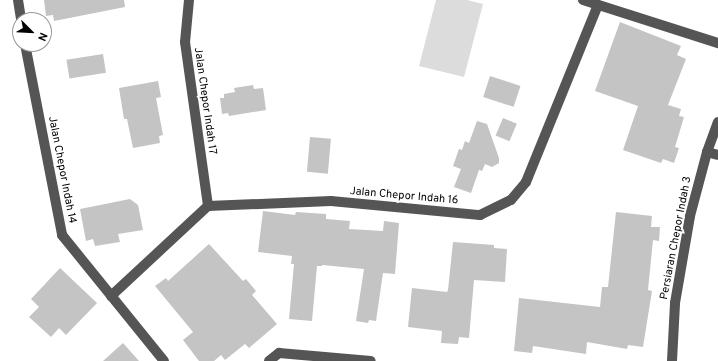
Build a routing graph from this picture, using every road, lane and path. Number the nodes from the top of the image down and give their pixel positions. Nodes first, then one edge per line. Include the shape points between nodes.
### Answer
1 (18, 0) edge
2 (189, 0) edge
3 (583, 0) edge
4 (598, 5) junction
5 (20, 12) edge
6 (718, 43) edge
7 (27, 52) edge
8 (718, 122) edge
9 (707, 152) junction
10 (718, 155) edge
11 (208, 206) junction
12 (111, 296) junction
13 (356, 360) edge
14 (164, 361) edge
15 (269, 361) edge
16 (371, 361) edge
17 (672, 361) edge

1 - 5 street
2 - 11 street, Jalan Chepor Indah 17 via 185,42
3 - 4 street
4 - 6 street
4 - 11 street, Jalan Chepor Indah 16 via 526,182 511,200 480,215 331,201
7 - 12 street, Jalan Chepor Indah 14 via 62,235
8 - 9 street, Persiaran Chepor Indah 3
9 - 10 street
9 - 17 street, Persiaran Chepor Indah 3 via 690,216 676,296
11 - 12 street
12 - 14 street, Jalan Chepor Indah 14
13 - 15 street via 279,353
13 - 16 street

